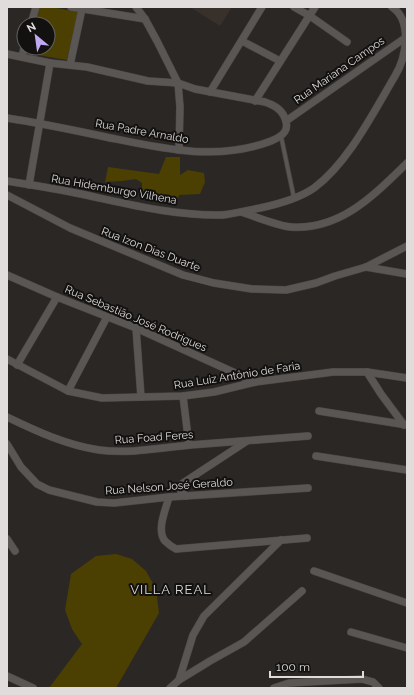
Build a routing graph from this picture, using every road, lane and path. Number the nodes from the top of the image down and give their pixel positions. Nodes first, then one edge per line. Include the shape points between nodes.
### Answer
1 (71, 7) edge
2 (136, 7) edge
3 (262, 7) edge
4 (294, 7) edge
5 (315, 7) edge
6 (392, 7) edge
7 (82, 9) junction
8 (310, 16) junction
9 (145, 19) junction
10 (405, 38) junction
11 (242, 41) junction
12 (346, 42) dead end
13 (7, 54) edge
14 (22, 57) joint
15 (280, 61) junction
16 (50, 63) junction
17 (70, 65) junction
18 (178, 83) junction
19 (210, 92) junction
20 (256, 101) junction
21 (7, 118) edge
22 (286, 121) junction
23 (40, 123) junction
24 (281, 136) junction
25 (179, 150) junction
26 (407, 163) edge
27 (7, 181) edge
28 (29, 185) junction
29 (7, 195) edge
30 (294, 199) junction
31 (241, 211) junction
32 (407, 246) edge
33 (366, 268) junction
34 (407, 274) edge
35 (7, 275) edge
36 (57, 296) junction
37 (107, 317) junction
38 (136, 328) junction
39 (7, 359) edge
40 (18, 365) junction
41 (367, 372) junction
42 (407, 378) edge
43 (255, 382) junction
44 (68, 391) junction
45 (183, 396) junction
46 (141, 397) junction
47 (318, 411) dead end
48 (7, 417) edge
49 (406, 426) edge
50 (308, 436) dead end
51 (247, 441) junction
52 (7, 444) edge
53 (189, 445) junction
54 (316, 456) dead end
55 (407, 470) edge
56 (308, 488) dead end
57 (186, 496) junction
58 (169, 497) junction
59 (307, 538) dead end
60 (7, 539) edge
61 (281, 540) junction
62 (15, 550) dead end
63 (314, 571) dead end
64 (302, 591) dead end
65 (407, 603) edge
66 (352, 632) dead end
67 (407, 648) edge
68 (7, 676) edge
69 (179, 680) junction
70 (33, 688) edge
71 (170, 688) edge
72 (274, 688) edge
73 (379, 688) edge

1 - 7 street
2 - 9 street
3 - 11 street
4 - 8 street
5 - 8 street
6 - 10 street, Rua Hidemburgo Vilhena via 402,18
7 - 9 street
7 - 17 street
8 - 12 street
8 - 15 street
9 - 18 street
10 - 22 street, Rua Mariana Campos
10 - 30 street, Rua Hidemburgo Vilhena via 403,58 397,73 342,161 314,188
11 - 15 street
11 - 19 street
13 - 14 street
14 - 16 street
15 - 20 street
16 - 17 street
16 - 23 street
17 - 18 street via 148,81
18 - 19 street
18 - 25 street
19 - 20 street
20 - 22 street via 272,105 281,111
21 - 23 street, Rua Padre Arnaldo
22 - 24 street via 285,131
23 - 25 street, Rua Padre Arnaldo
23 - 28 street
24 - 25 street, Rua Padre Arnaldo via 256,145 221,151
24 - 30 lane
26 - 31 street via 372,196 348,213 318,225 290,227
27 - 28 street, Rua Hidemburgo Vilhena
28 - 31 street, Rua Hidemburgo Vilhena via 153,210 217,214
29 - 33 street, Rua Izon Dias Duarte via 70,228 183,275 214,283 252,289 286,290
30 - 31 street, Rua Hidemburgo Vilhena
32 - 33 street, Rua Izon Dias Duarte
33 - 34 street
35 - 36 street, Rua Sebastião José Rodrigues
36 - 37 street, Rua Sebastião José Rodrigues
36 - 40 street
37 - 38 street, Rua Sebastião José Rodrigues
37 - 44 street
38 - 43 street, Rua Sebastião José Rodrigues
38 - 46 street
39 - 40 street, Rua Luiz Antônio de Faria
40 - 44 street, Rua Luiz Antônio de Faria
41 - 42 street, Rua Luiz Antônio de Faria
41 - 43 street, Rua Luiz Antônio de Faria via 332,372
41 - 49 street
43 - 45 street, Rua Luiz Antônio de Faria
44 - 46 street, Rua Luiz Antônio de Faria via 102,398
45 - 46 street, Rua Luiz Antônio de Faria
45 - 53 street
47 - 49 street
48 - 53 street, Rua Foad Feres via 44,434 99,450 136,451
50 - 51 street, Rua Foad Feres
51 - 53 street, Rua Foad Feres
51 - 57 street via 183,483 180,486 181,491
52 - 58 street, Rua Nelson José Geraldo via 31,479 49,490 97,502 114,503
54 - 55 street
56 - 57 street, Rua Nelson José Geraldo
57 - 58 street, Rua Nelson José Geraldo
58 - 61 street via 162,523 162,535 166,542 176,549
59 - 61 street
60 - 62 street
61 - 69 street via 204,616 193,635
63 - 65 street
64 - 69 street via 244,642
66 - 67 street
68 - 70 street
69 - 71 street
72 - 73 street via 289,683 362,679 373,682

